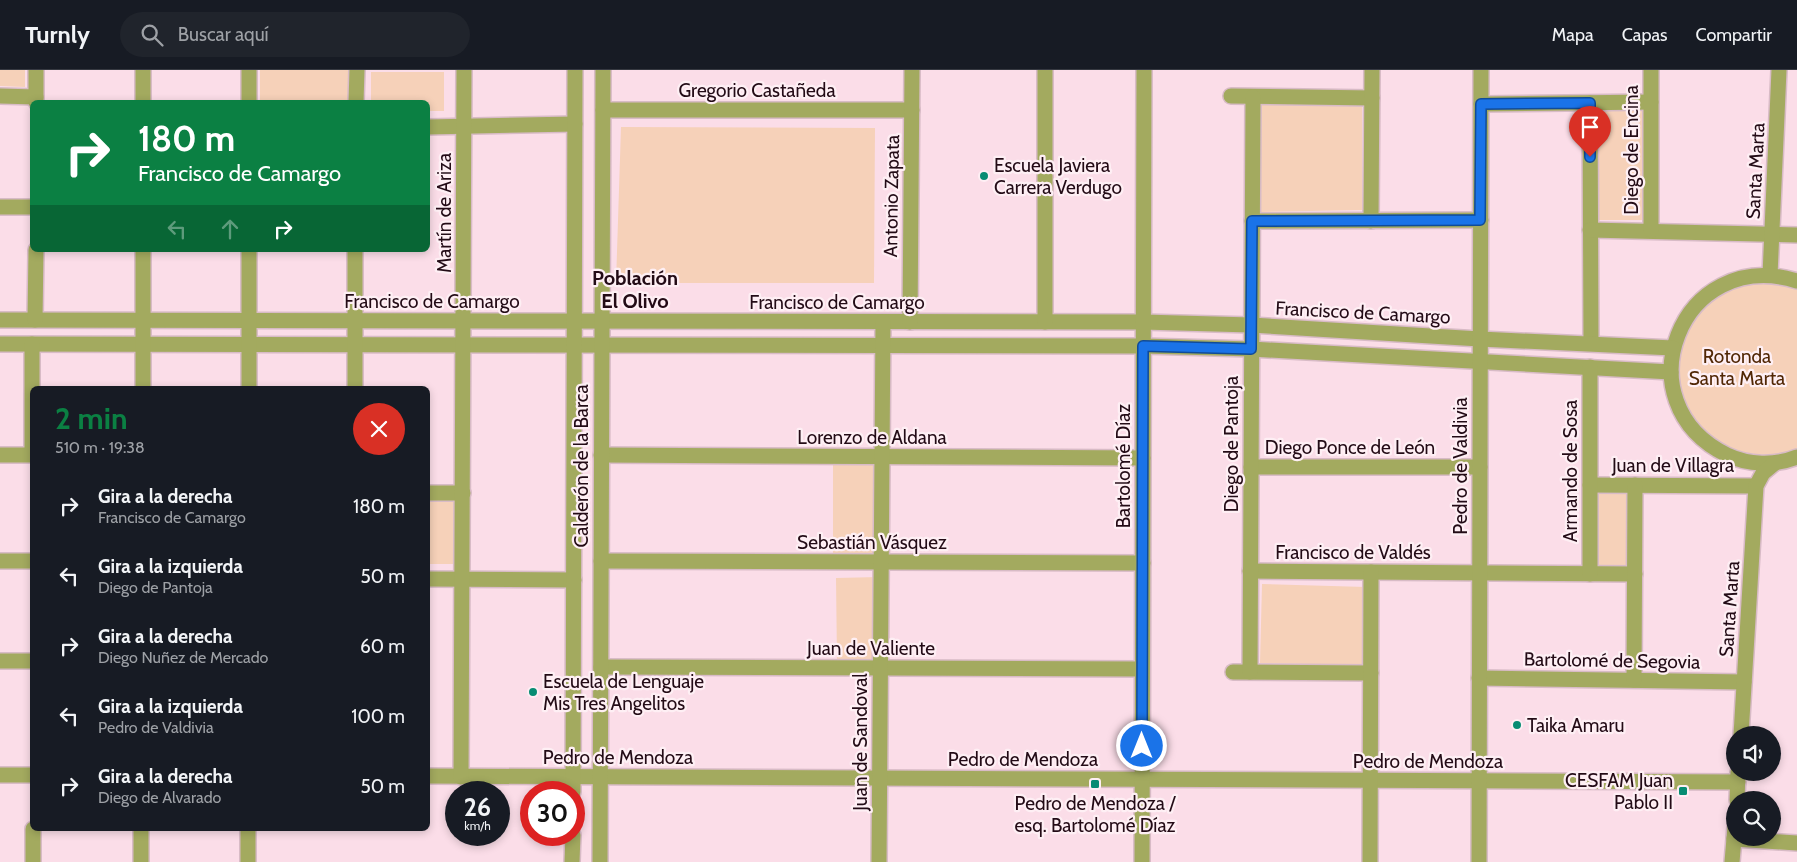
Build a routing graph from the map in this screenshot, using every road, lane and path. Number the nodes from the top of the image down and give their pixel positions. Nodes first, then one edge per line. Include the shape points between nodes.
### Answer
1 (36, 70) edge
2 (143, 70) edge
3 (249, 70) edge
4 (357, 70) edge
5 (464, 70) edge
6 (575, 70) edge
7 (603, 70) edge
8 (912, 70) edge
9 (1045, 70) edge
10 (1144, 70) edge
11 (1372, 70) edge
12 (1481, 70) edge
13 (1651, 70) edge
14 (1779, 70) edge
15 (0, 96) edge
16 (1231, 96) dead end
17 (1252, 97) junction
18 (1372, 98) junction
19 (36, 100) edge
20 (143, 100) edge
21 (249, 100) edge
22 (356, 100) edge
23 (1651, 102) junction
24 (1590, 103) junction
25 (1481, 104) junction
26 (602, 110) junction
27 (912, 110) junction
28 (575, 124) junction
29 (430, 127) edge
30 (464, 127) junction
31 (0, 207) edge
32 (30, 207) edge
33 (1371, 220) junction
34 (1480, 220) junction
35 (1252, 221) junction
36 (1590, 230) junction
37 (1651, 230) junction
38 (1772, 234) junction
39 (1797, 235) edge
40 (36, 252) edge
41 (143, 252) edge
42 (249, 252) edge
43 (356, 252) edge
44 (1770, 275) junction
45 (1797, 281) edge
46 (0, 320) edge
47 (36, 320) junction
48 (142, 320) junction
49 (249, 320) junction
50 (355, 320) junction
51 (463, 321) junction
52 (575, 321) junction
53 (602, 321) junction
54 (883, 322) junction
55 (910, 322) junction
56 (1045, 322) junction
57 (1143, 322) junction
58 (1251, 325) junction
59 (1480, 339) junction
60 (1590, 343) junction
61 (0, 344) edge
62 (32, 344) junction
63 (143, 344) junction
64 (249, 345) junction
65 (355, 345) junction
66 (463, 345) junction
67 (575, 345) junction
68 (602, 345) junction
69 (883, 346) junction
70 (1143, 346) junction
71 (1673, 348) junction
72 (1251, 349) junction
73 (1480, 360) junction
74 (1590, 367) junction
75 (1671, 372) junction
76 (32, 386) edge
77 (142, 386) edge
78 (249, 386) edge
79 (355, 386) edge
80 (30, 454) edge
81 (0, 455) edge
82 (601, 455) junction
83 (882, 457) junction
84 (1797, 457) edge
85 (1143, 458) junction
86 (1744, 461) junction
87 (1775, 463) junction
88 (1251, 467) junction
89 (1480, 467) junction
90 (1590, 485) junction
91 (1635, 485) junction
92 (1756, 486) junction
93 (430, 493) edge
94 (463, 493) junction
95 (0, 561) edge
96 (30, 561) edge
97 (601, 561) junction
98 (881, 562) junction
99 (1143, 563) junction
100 (1250, 571) junction
101 (1372, 572) junction
102 (1480, 573) junction
103 (1590, 574) junction
104 (1635, 574) junction
105 (430, 579) edge
106 (462, 580) junction
107 (574, 580) junction
108 (0, 661) edge
109 (30, 661) edge
110 (600, 667) junction
111 (881, 668) junction
112 (1142, 669) junction
113 (1233, 672) dead end
114 (1250, 672) junction
115 (1371, 673) junction
116 (1479, 678) junction
117 (1634, 680) junction
118 (1744, 682) junction
119 (1742, 726) edge
120 (0, 775) edge
121 (30, 775) edge
122 (430, 776) edge
123 (461, 777) junction
124 (573, 777) junction
125 (600, 777) junction
126 (1726, 777) edge
127 (880, 778) junction
128 (1142, 780) junction
129 (1370, 780) junction
130 (573, 781) edge
131 (1479, 781) junction
132 (33, 831) edge
133 (142, 831) edge
134 (248, 831) edge
135 (1781, 840) edge
136 (1797, 843) edge
137 (573, 846) edge
138 (1734, 846) edge
139 (33, 862) edge
140 (141, 862) edge
141 (248, 862) edge
142 (572, 862) edge
143 (600, 862) edge
144 (880, 862) edge
145 (1142, 862) edge
146 (1370, 862) edge
147 (1479, 862) edge
148 (1732, 862) edge

1 - 19 street
2 - 20 street
3 - 21 street
4 - 22 street
5 - 30 street, Martín de Ariza
6 - 28 street, Calderón de la Barca
7 - 26 street, Calderón de la Barca
8 - 27 street, Antonio Zapata
9 - 56 street
10 - 57 street, Bartolomé Díaz
11 - 18 street
12 - 25 street, Pedro de Valdivia
13 - 23 street, Diego de Encina
14 - 38 street, Santa Marta
15 - 19 street
16 - 17 street
17 - 18 street
17 - 35 street, Diego de Pantoja
18 - 33 street
23 - 24 street
23 - 37 street, Diego de Encina
24 - 25 street
24 - 36 street
25 - 34 street, Pedro de Valdivia
26 - 27 street, Gregorio Castañeda
26 - 53 street, Calderón de la Barca
27 - 55 street, Antonio Zapata
28 - 30 street
28 - 52 street, Calderón de la Barca
29 - 30 street
30 - 51 street, Martín de Ariza
31 - 32 street
33 - 34 street
33 - 35 street
34 - 59 street, Pedro de Valdivia
35 - 58 street, Diego de Pantoja
36 - 37 street
36 - 60 street
37 - 38 street
38 - 39 street
38 - 44 street, Santa Marta
40 - 47 street
41 - 48 street
42 - 49 street
43 - 50 street
44 - 45 street
44 - 71 street via 1738,279 1708,294 1686,318
46 - 47 street, Francisco de Camargo
47 - 48 street, Francisco de Camargo
48 - 49 street, Francisco de Camargo
48 - 63 street
49 - 50 street, Francisco de Camargo
49 - 64 street
50 - 51 street, Francisco de Camargo
50 - 65 street
51 - 52 street, Francisco de Camargo
51 - 66 street, Martín de Ariza
52 - 53 street, Francisco de Camargo
52 - 67 street, Calderón de la Barca
53 - 54 street, Francisco de Camargo
53 - 68 street, Calderón de la Barca
54 - 55 street, Francisco de Camargo
54 - 69 street, Juan de Sandoval
55 - 56 street, Francisco de Camargo
56 - 57 street, Francisco de Camargo
57 - 58 street, Francisco de Camargo
57 - 70 street, Bartolomé Díaz
58 - 59 street, Francisco de Camargo
58 - 72 street, Diego de Pantoja
59 - 60 street, Francisco de Camargo
59 - 73 street, Pedro de Valdivia
60 - 71 street, Francisco de Camargo
61 - 62 street
62 - 63 street
62 - 76 street
63 - 64 street
63 - 77 street
64 - 65 street
64 - 78 street
65 - 66 street
65 - 79 street
66 - 67 street
66 - 94 street, Martín de Ariza
67 - 68 street
67 - 107 street, Calderón de la Barca
68 - 69 street
68 - 82 street, Calderón de la Barca
69 - 70 street
69 - 83 street, Juan de Sandoval
70 - 72 street
70 - 85 street, Bartolomé Díaz
71 - 75 street
72 - 73 street
72 - 88 street, Diego de Pantoja
73 - 74 street
73 - 89 street, Pedro de Valdivia
74 - 75 street
74 - 90 street, Armando de Sosa
75 - 86 street via 1679,405 1697,434 1719,451
80 - 81 street
82 - 83 street, Lorenzo de Aldana
82 - 97 street, Calderón de la Barca
83 - 85 street, Lorenzo de Aldana
83 - 98 street, Juan de Sandoval
84 - 87 street
85 - 99 street, Bartolomé Díaz
86 - 87 street
86 - 92 street, Santa Marta
87 - 92 street via 1763,473
88 - 89 street, Diego Ponce de León
88 - 100 street, Diego de Pantoja
89 - 102 street, Pedro de Valdivia
90 - 91 street, Juan de Villagra
90 - 103 street, Armando de Sosa
91 - 92 street, Juan de Villagra
91 - 104 street
92 - 118 street, Santa Marta
93 - 94 street
94 - 106 street, Martín de Ariza
95 - 96 street
97 - 98 street, Sebastián Vásquez
97 - 110 street, Calderón de la Barca
98 - 99 street, Sebastián Vásquez
98 - 111 street, Juan de Sandoval
99 - 112 street, Bartolomé Díaz
100 - 101 street, Francisco de Valdés
100 - 114 street, Diego de Pantoja
101 - 102 street, Francisco de Valdés
101 - 115 street
102 - 103 street, Francisco de Valdés
102 - 116 street, Pedro de Valdivia
103 - 104 street, Francisco de Valdés
104 - 117 street
105 - 106 street
106 - 107 street
106 - 123 street, Martín de Ariza
107 - 124 street, Calderón de la Barca
108 - 109 street
110 - 111 street, Juan de Valiente
110 - 125 street, Calderón de la Barca
111 - 112 street, Juan de Valiente
111 - 127 street, Juan de Sandoval
112 - 128 street, Bartolomé Díaz
113 - 114 street
114 - 115 street
115 - 129 street
116 - 117 street, Bartolomé de Segovia
116 - 131 street, Pedro de Valdivia
117 - 118 street, Bartolomé de Segovia
118 - 119 street, Santa Marta
120 - 121 street
122 - 123 street, Pedro de Mendoza
123 - 124 street, Pedro de Mendoza
124 - 125 street, Pedro de Mendoza
124 - 130 street, Calderón de la Barca
125 - 127 street, Pedro de Mendoza
125 - 143 street, Calderón de la Barca
126 - 131 street, Pedro de Mendoza
127 - 128 street, Pedro de Mendoza
127 - 144 street, Juan de Sandoval
128 - 129 street, Pedro de Mendoza
128 - 145 street, Bartolomé Díaz
129 - 131 street, Pedro de Mendoza
129 - 146 street
131 - 147 street, Pedro de Valdivia
132 - 139 street
133 - 140 street
134 - 141 street
135 - 136 street
137 - 142 street
138 - 148 street

